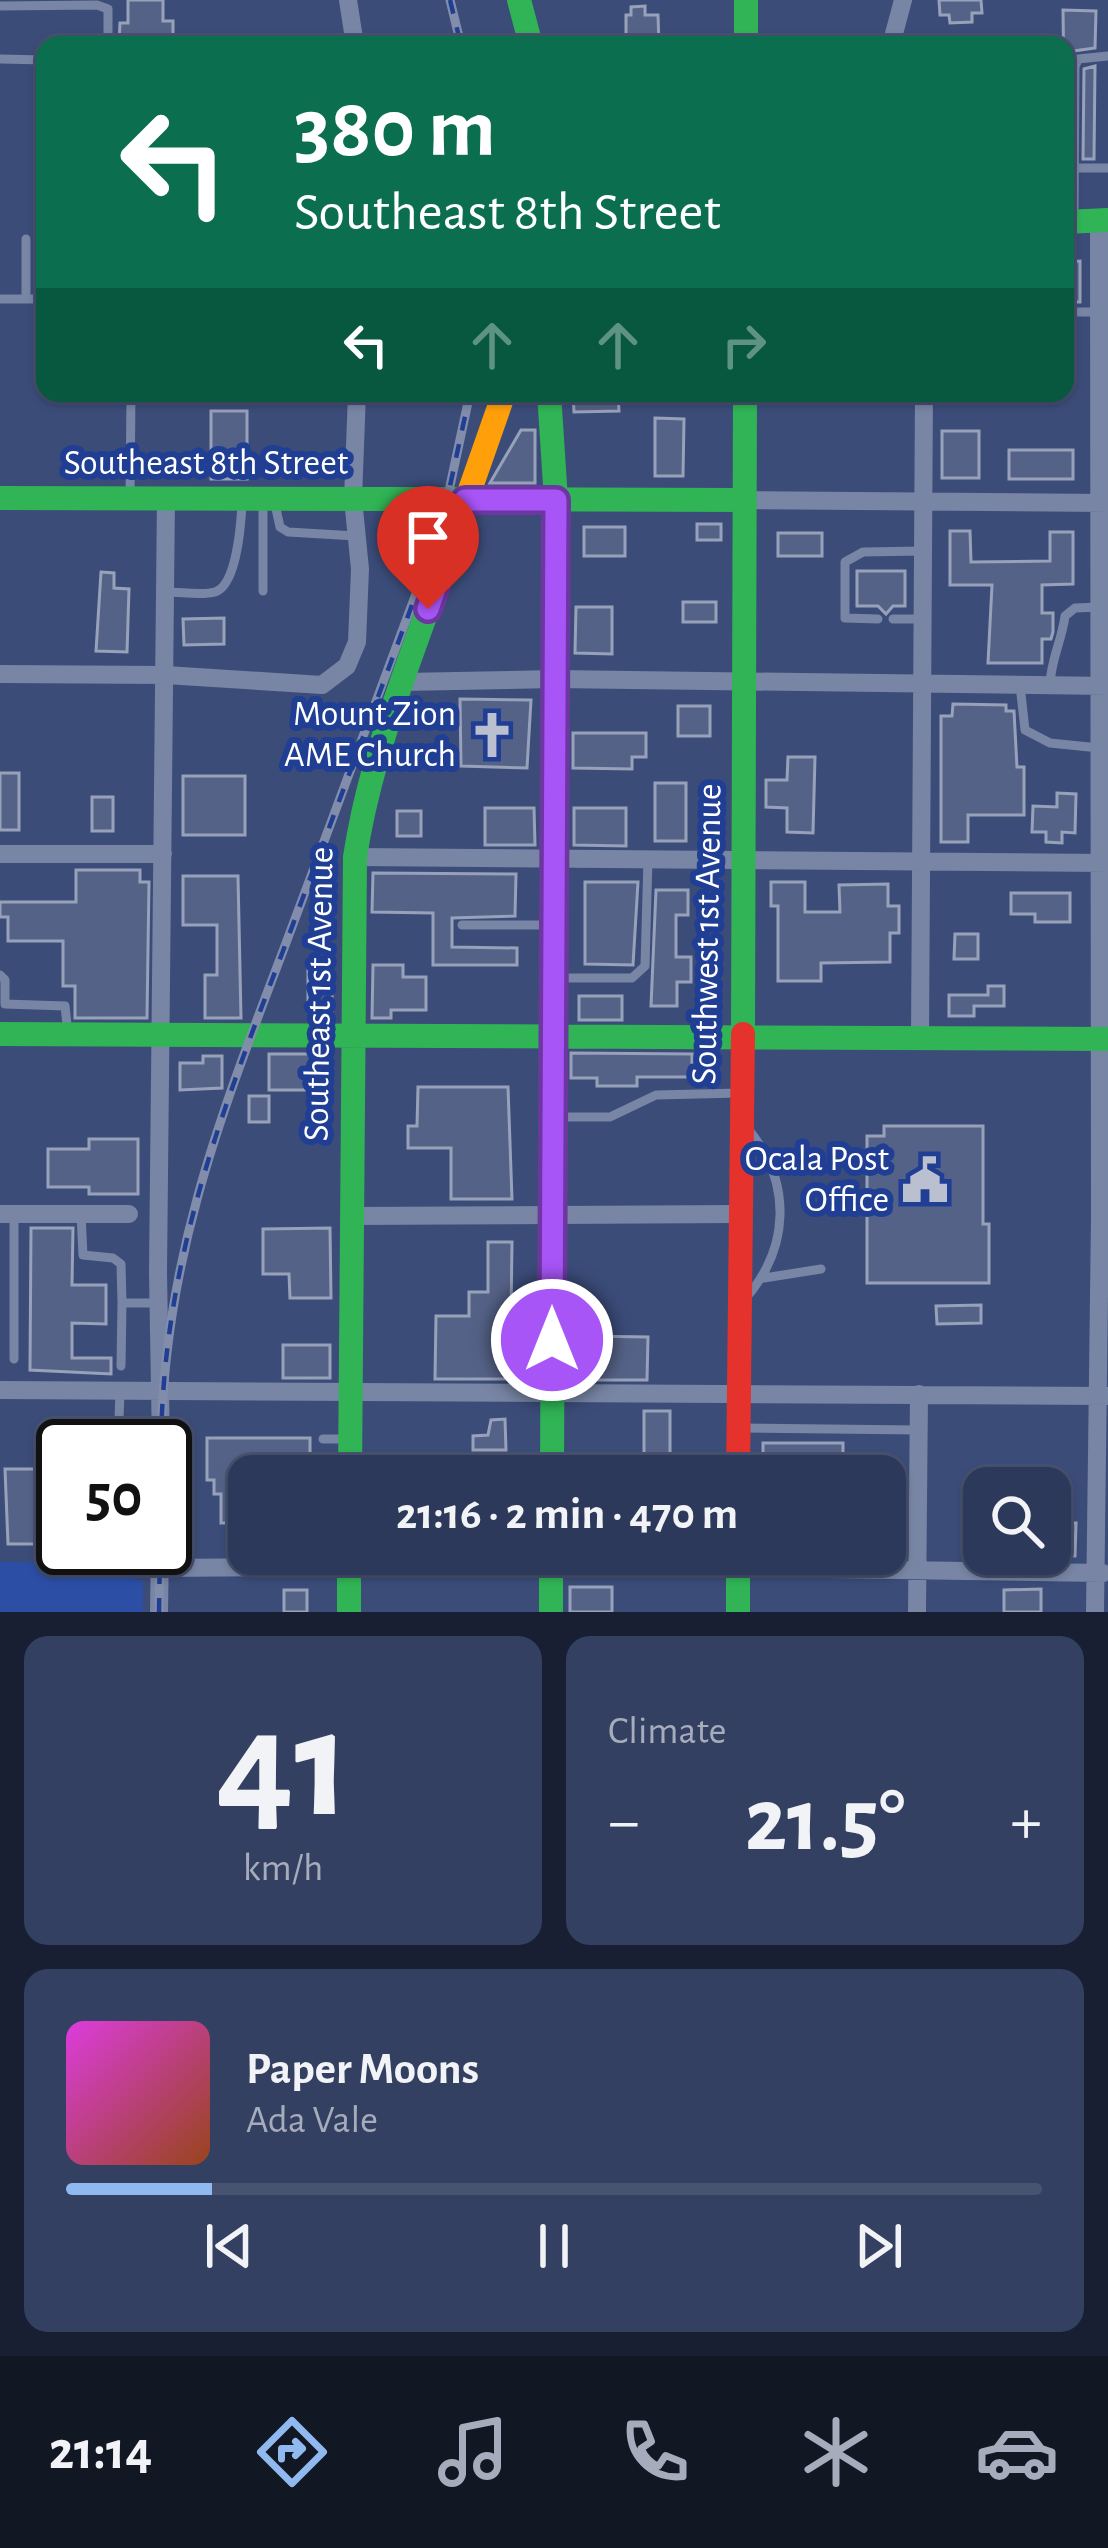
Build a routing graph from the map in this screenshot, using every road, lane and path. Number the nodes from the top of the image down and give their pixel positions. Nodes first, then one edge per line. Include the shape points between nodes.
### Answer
1 (348, 0) edge
2 (519, 0) edge
3 (746, 0) edge
4 (903, 0) edge
5 (0, 6) edge
6 (108, 36) edge
7 (354, 36) edge
8 (528, 36) edge
9 (746, 36) edge
10 (893, 36) edge
11 (1108, 56) edge
12 (0, 58) edge
13 (36, 59) edge
14 (1074, 118) edge
15 (1074, 168) edge
16 (1108, 168) edge
17 (1074, 172) edge
18 (1086, 221) edge
19 (26, 239) dead end
20 (0, 298) edge
21 (26, 299) junction
22 (36, 299) edge
23 (1074, 312) edge
24 (1099, 312) junction
25 (1104, 375) edge
26 (131, 402) edge
27 (357, 402) edge
28 (500, 402) edge
29 (551, 402) edge
30 (746, 402) edge
31 (924, 402) edge
32 (166, 496) junction
33 (130, 497) junction
34 (0, 498) edge
35 (353, 500) junction
36 (465, 500) junction
37 (556, 500) junction
38 (744, 500) junction
39 (260, 502) junction
40 (923, 502) junction
41 (1104, 503) edge
42 (356, 536) junction
43 (923, 551) junction
44 (263, 591) dead end
45 (166, 592) junction
46 (1100, 607) junction
47 (878, 619) dead end
48 (893, 619) dead end
49 (922, 619) junction
50 (0, 674) edge
51 (166, 675) junction
52 (555, 679) junction
53 (747, 680) junction
54 (403, 682) junction
55 (922, 684) junction
56 (1020, 685) junction
57 (1050, 686) junction
58 (1104, 686) edge
59 (1099, 748) junction
60 (1103, 796) edge
61 (0, 854) edge
62 (163, 854) junction
63 (355, 857) junction
64 (743, 858) junction
65 (648, 859) junction
66 (554, 860) junction
67 (921, 862) junction
68 (1103, 863) edge
69 (462, 925) dead end
70 (553, 926) junction
71 (1103, 929) edge
72 (0, 976) edge
73 (553, 978) junction
74 (5, 1004) junction
75 (352, 1033) junction
76 (3, 1034) edge
77 (68, 1034) junction
78 (160, 1035) junction
79 (553, 1035) junction
80 (920, 1037) junction
81 (741, 1038) junction
82 (1103, 1039) edge
83 (740, 1106) junction
84 (552, 1117) junction
85 (7, 1214) edge
86 (81, 1214) junction
87 (129, 1214) dead end
88 (551, 1214) junction
89 (738, 1214) junction
90 (351, 1216) junction
91 (1104, 1217) edge
92 (821, 1269) dead end
93 (764, 1277) junction
94 (122, 1303) junction
95 (159, 1303) junction
96 (738, 1307) junction
97 (14, 1360) dead end
98 (121, 1366) dead end
99 (0, 1390) edge
100 (120, 1392) junction
101 (161, 1392) junction
102 (350, 1393) junction
103 (553, 1393) junction
104 (737, 1394) junction
105 (920, 1394) junction
106 (1102, 1396) edge
107 (119, 1419) edge
108 (160, 1419) edge
109 (737, 1428) junction
110 (919, 1430) junction
111 (323, 1439) dead end
112 (350, 1439) junction
113 (350, 1455) edge
114 (552, 1455) edge
115 (737, 1455) edge
116 (228, 1566) edge
117 (192, 1568) edge
118 (906, 1571) edge
119 (918, 1572) junction
120 (1102, 1573) edge
121 (159, 1575) edge
122 (350, 1575) edge
123 (551, 1575) edge
124 (737, 1575) edge
125 (159, 1612) edge
126 (349, 1612) edge
127 (551, 1612) edge
128 (738, 1612) edge
129 (917, 1612) edge
130 (1095, 1612) edge

1 - 7 street
2 - 8 street
3 - 9 street
4 - 10 street
5 - 6 lane via 97,5 108,9
11 - 14 lane via 1078,59
12 - 13 lane
15 - 16 lane
17 - 18 lane
18 - 24 street
19 - 21 lane
20 - 21 lane
21 - 22 lane
23 - 24 lane
24 - 25 street
25 - 41 street
26 - 33 lane
27 - 35 street
28 - 36 street, Southeast 1st Avenue
29 - 37 street
30 - 38 street, Southwest 1st Avenue
31 - 40 street
32 - 33 street, Southeast 8th Street
32 - 39 street, Southeast 8th Street
32 - 45 street
33 - 34 street, Southeast 8th Street
35 - 36 street, Southeast 8th Street
35 - 39 street, Southeast 8th Street
35 - 42 street
36 - 37 street, Southeast 8th Street
36 - 54 street, Southeast 1st Avenue
37 - 38 street, Southeast 8th Street
37 - 52 street
38 - 40 street
38 - 53 street, Southwest 1st Avenue
39 - 42 lane via 288,532
39 - 44 lane
39 - 45 lane via 224,587
40 - 41 street
40 - 43 street
41 - 46 street
42 - 51 street via 357,643 347,666 322,685
43 - 47 lane via 863,552 845,562 845,618
43 - 49 street
45 - 51 street
46 - 57 lane via 1065,616
46 - 58 street
48 - 49 lane
49 - 55 street
50 - 51 street
51 - 62 street
52 - 53 street
52 - 54 street
52 - 66 street
53 - 55 street
53 - 64 street, Southwest 1st Avenue
54 - 63 street, Southeast 1st Avenue
55 - 56 street
55 - 67 street
56 - 57 street
56 - 59 lane via 1024,730
57 - 58 street
58 - 59 street
59 - 60 street
60 - 68 street
61 - 62 street
62 - 78 street
63 - 66 street
63 - 75 street, Southeast 1st Avenue
64 - 65 street
64 - 67 street
64 - 81 street, Southwest 1st Avenue
65 - 66 street
65 - 73 lane via 645,966 632,978
66 - 70 street
67 - 68 street
67 - 80 street
68 - 71 street
69 - 70 lane
70 - 73 street
71 - 82 street
72 - 74 lane
73 - 79 street
74 - 76 lane
74 - 77 lane via 63,1004
75 - 78 street
75 - 79 street
75 - 90 street, Southeast 1st Avenue
76 - 77 street
77 - 78 street
78 - 95 street
79 - 81 street
79 - 84 street
80 - 81 street
80 - 82 street
81 - 83 street, Southwest 1st Avenue
82 - 91 street
83 - 84 lane via 656,1095 610,1117
83 - 89 street, Southwest 1st Avenue
83 - 93 lane via 779,1189 778,1245
84 - 88 street
85 - 86 street
85 - 97 lane
86 - 87 street
86 - 94 lane via 83,1256 122,1264
88 - 89 street
88 - 90 street
88 - 103 street
89 - 96 street, Southwest 1st Avenue
90 - 102 street, Southeast 1st Avenue
91 - 106 street
92 - 93 lane
93 - 96 lane
94 - 95 lane
94 - 98 lane
95 - 101 street
96 - 104 street, Southwest 1st Avenue
99 - 100 street
100 - 101 street
100 - 107 lane
101 - 102 street
101 - 108 street
102 - 103 street
102 - 112 street, Southeast 1st Avenue
103 - 104 street
103 - 114 street
104 - 105 street
104 - 109 street, Southwest 1st Avenue
105 - 106 street
105 - 110 street
106 - 120 street
109 - 110 lane
109 - 115 street, Southwest 1st Avenue
110 - 119 street
111 - 112 lane
112 - 113 street, Southeast 1st Avenue
116 - 117 street
118 - 119 street
119 - 120 street
119 - 129 street
120 - 130 street
121 - 125 street
122 - 126 street
123 - 127 street
124 - 128 street

